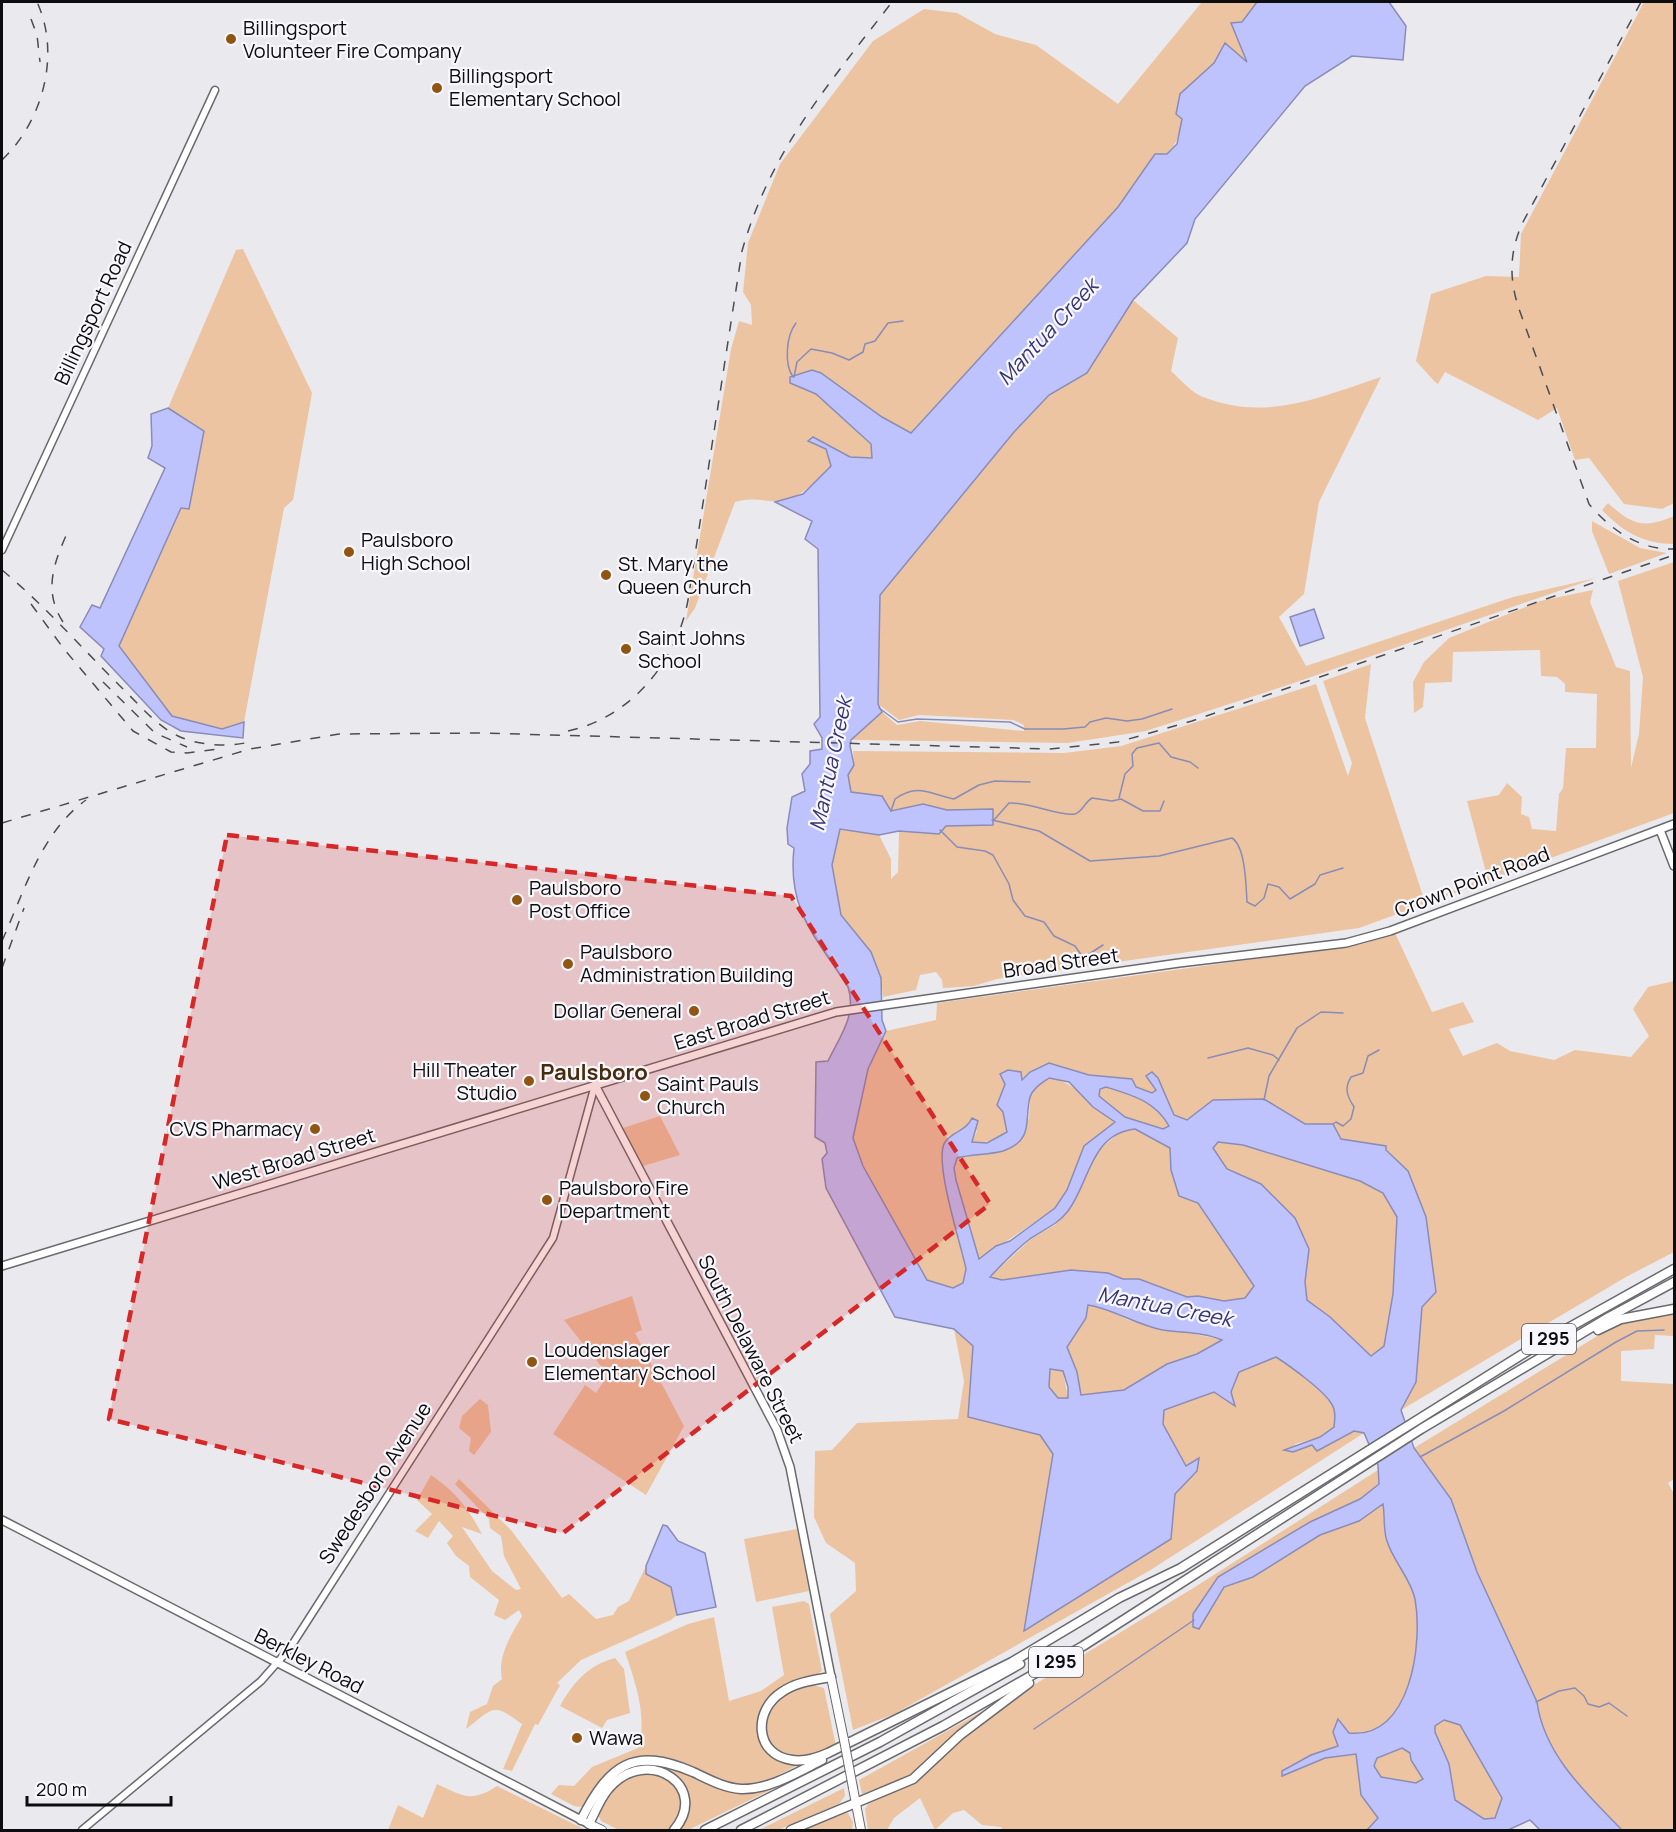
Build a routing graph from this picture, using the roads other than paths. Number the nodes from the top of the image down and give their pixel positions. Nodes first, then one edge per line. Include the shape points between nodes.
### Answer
1 (216, 90) dead end
2 (2, 550) edge
3 (1674, 824) edge
4 (1660, 830) junction
5 (1674, 866) edge
6 (1277, 952) joint
7 (849, 1010) joint
8 (595, 1085) junction
9 (2, 1266) edge
10 (1674, 1269) edge
11 (1674, 1282) edge
12 (1674, 1310) edge
13 (1473, 1396) junction
14 (2, 1520) edge
15 (1159, 1580) junction
16 (1083, 1646) junction
17 (278, 1664) junction
18 (831, 1677) junction
19 (896, 1720) junction
20 (856, 1804) junction
21 (585, 1822) junction
22 (82, 1830) edge
23 (602, 1830) edge
24 (674, 1830) edge
25 (705, 1830) edge
26 (741, 1830) edge
27 (791, 1830) edge
28 (861, 1830) edge

1 - 2 street, Billingsport Road
3 - 4 main road, Crown Point Road
4 - 5 main road
4 - 6 main road, Crown Point Road via 1372,937
6 - 7 main road, Broad Street
7 - 8 main road, East Broad Street
8 - 9 main road, West Broad Street
8 - 17 street, Swedesboro Avenue via 548,1244
8 - 18 main road, South Delaware Street via 777,1430 790,1467
10 - 15 highway, I 295 via 1534,1347
11 - 13 highway, I 295
12 - 13 highway via 1622,1319 1498,1388
13 - 16 highway, I 295
14 - 17 main road, Berkley Road
15 - 19 highway via 1119,1598 1012,1662
15 - 25 highway, I 295 via 922,1719
16 - 20 highway via 993,1708 913,1779
16 - 26 highway, I 295 via 943,1726
17 - 21 main road, Berkley Road
17 - 22 street, Swedesboro Avenue
18 - 19 highway via 792,1686 766,1706 760,1721 762,1736 771,1751 790,1760 811,1760
18 - 20 main road, South Delaware Street, bridge
19 - 21 highway via 795,1774 752,1788 730,1787 663,1762 628,1764 608,1776
20 - 27 highway
20 - 28 main road, South Delaware Street
21 - 23 main road, Berkley Road
21 - 24 highway via 614,1782 630,1772 656,1769 674,1778 683,1794 684,1812

